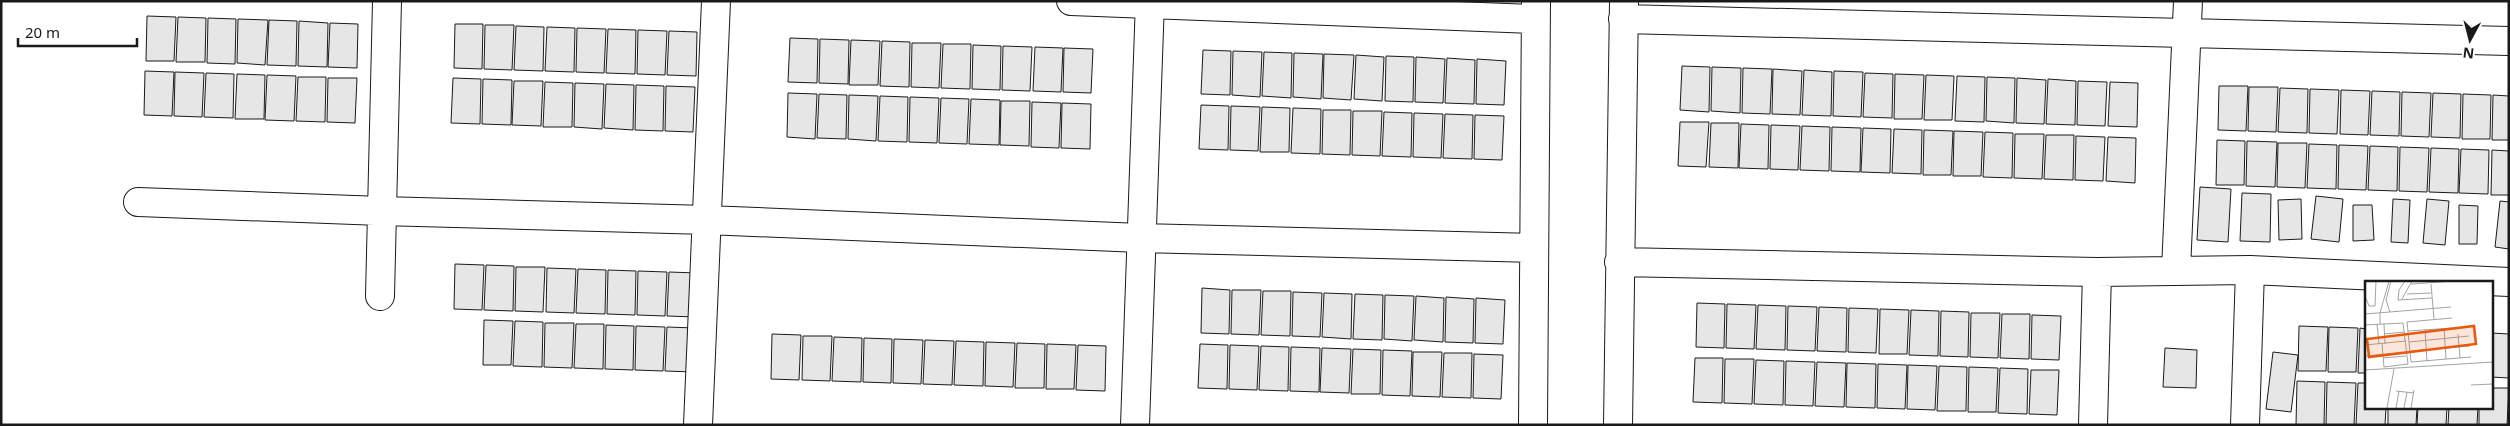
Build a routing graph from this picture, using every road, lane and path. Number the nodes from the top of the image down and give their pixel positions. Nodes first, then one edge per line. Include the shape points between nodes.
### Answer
1 (387, 1) edge
2 (716, 1) edge
3 (1071, 1) edge
4 (2188, 1) edge
5 (1150, 3) edge
6 (1536, 10) edge
7 (1624, 10) edge
8 (2187, 33) junction
9 (2509, 41) edge
10 (138, 202) dead end
11 (381, 212) junction
12 (707, 220) junction
13 (1140, 238) junction
14 (1534, 248) junction
15 (1619, 262) junction
16 (2176, 270) junction
17 (2250, 270) junction
18 (2096, 272) junction
19 (2487, 281) edge
20 (2492, 281) edge
21 (2509, 282) edge
22 (380, 296) dead end
23 (698, 425) edge
24 (1135, 425) edge
25 (1533, 425) edge
26 (1618, 425) edge
27 (2093, 425) edge
28 (2245, 425) edge

1 - 11 street
2 - 12 street
3 - 5 street
4 - 8 street
5 - 6 street
5 - 13 street
6 - 14 street
7 - 8 street
7 - 15 street
8 - 9 street
8 - 16 street
10 - 11 street
11 - 12 street
11 - 22 street
12 - 13 street
12 - 23 street
13 - 14 street
13 - 24 street
14 - 25 street
15 - 18 street
15 - 26 street
16 - 17 street
16 - 18 street
17 - 19 street
17 - 28 street
18 - 27 street
20 - 21 street

